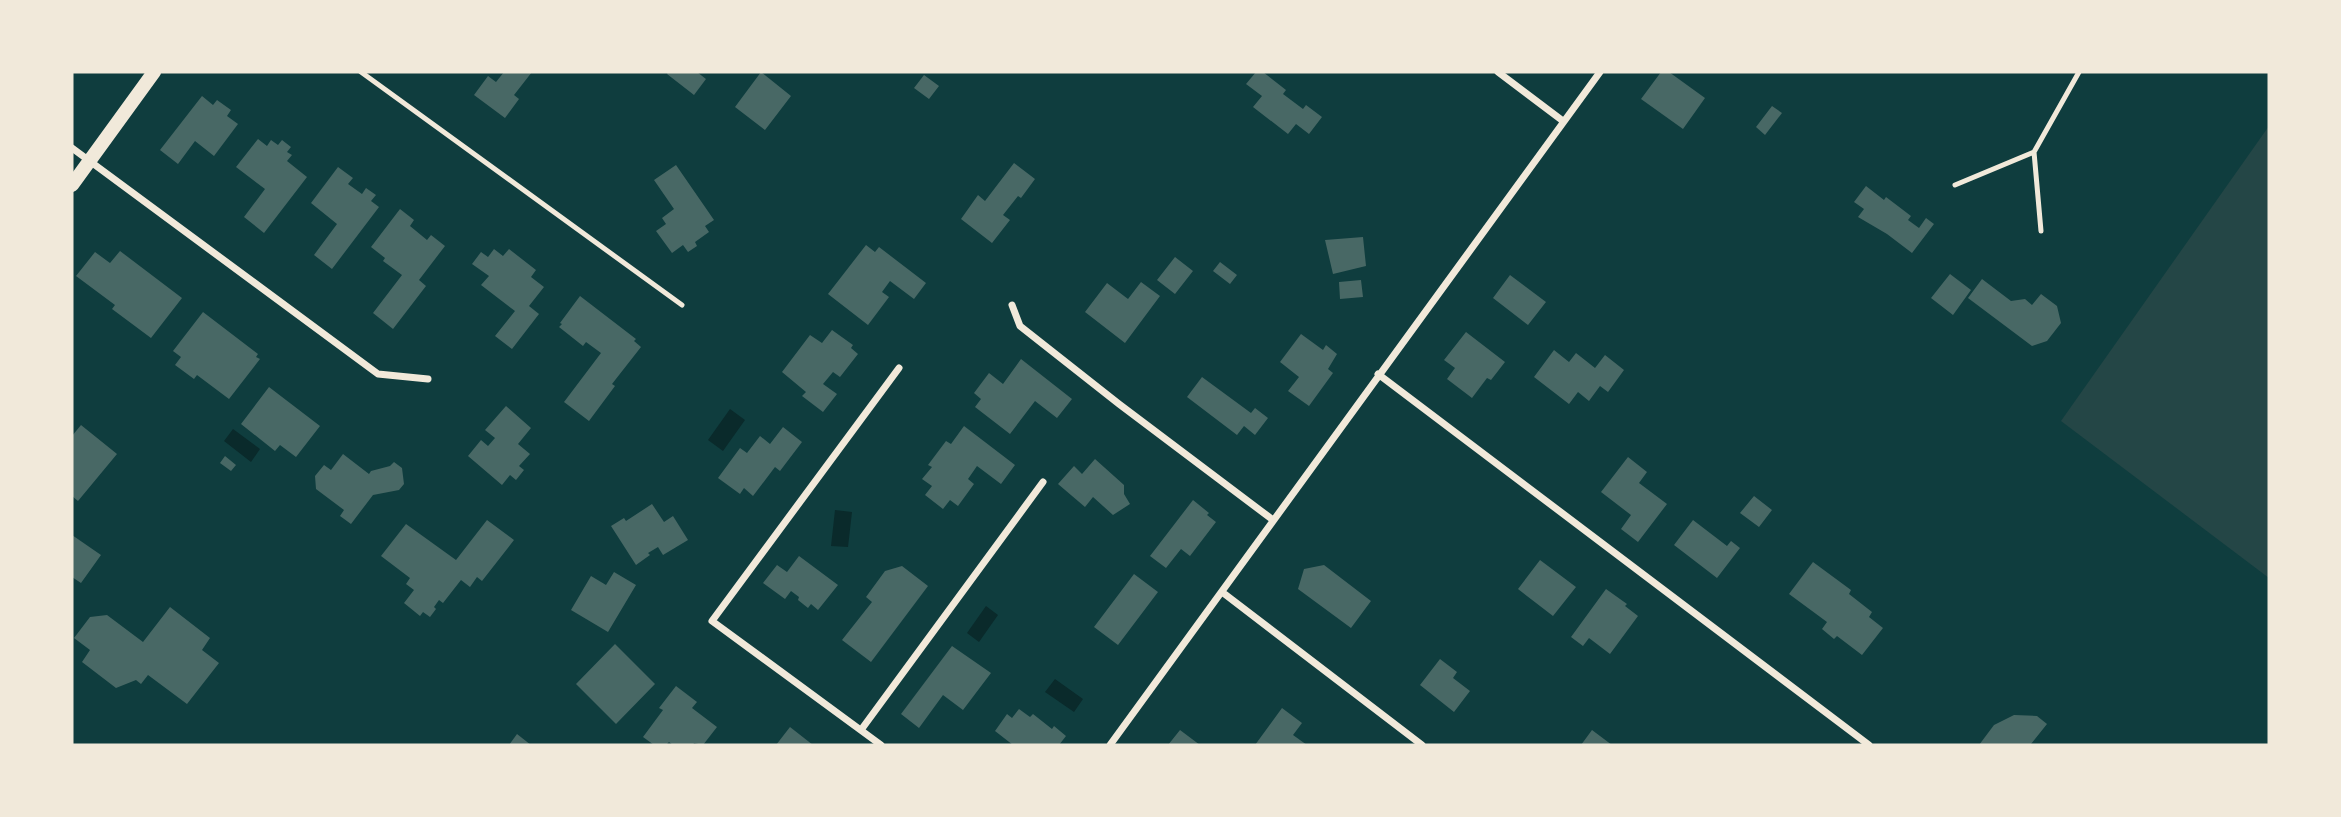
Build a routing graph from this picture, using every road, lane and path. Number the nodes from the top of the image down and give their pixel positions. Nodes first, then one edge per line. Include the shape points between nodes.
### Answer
1 (154, 72) edge
2 (361, 72) edge
3 (1498, 72) edge
4 (1600, 72) edge
5 (2079, 72) edge
6 (1563, 121) junction
7 (72, 148) edge
8 (2034, 152) junction
9 (89, 161) junction
10 (72, 185) edge
11 (1955, 185) dead end
12 (2041, 230) dead end
13 (682, 305) dead end
14 (1012, 305) dead end
15 (899, 368) dead end
16 (1378, 374) junction
17 (428, 379) dead end
18 (1043, 482) dead end
19 (1273, 520) junction
20 (1222, 592) junction
21 (861, 730) junction
22 (881, 745) edge
23 (1110, 745) edge
24 (1422, 745) edge
25 (1869, 745) edge

1 - 9 main road
2 - 13 lane
3 - 6 street
4 - 6 street
5 - 8 lane
6 - 16 street
7 - 9 street
8 - 11 lane
8 - 12 lane
9 - 10 main road
9 - 17 street via 378,374
14 - 19 street via 1020,326
15 - 21 street via 712,621
16 - 19 street
16 - 25 street
18 - 21 street
19 - 20 street
20 - 23 street
20 - 24 street
21 - 22 street

